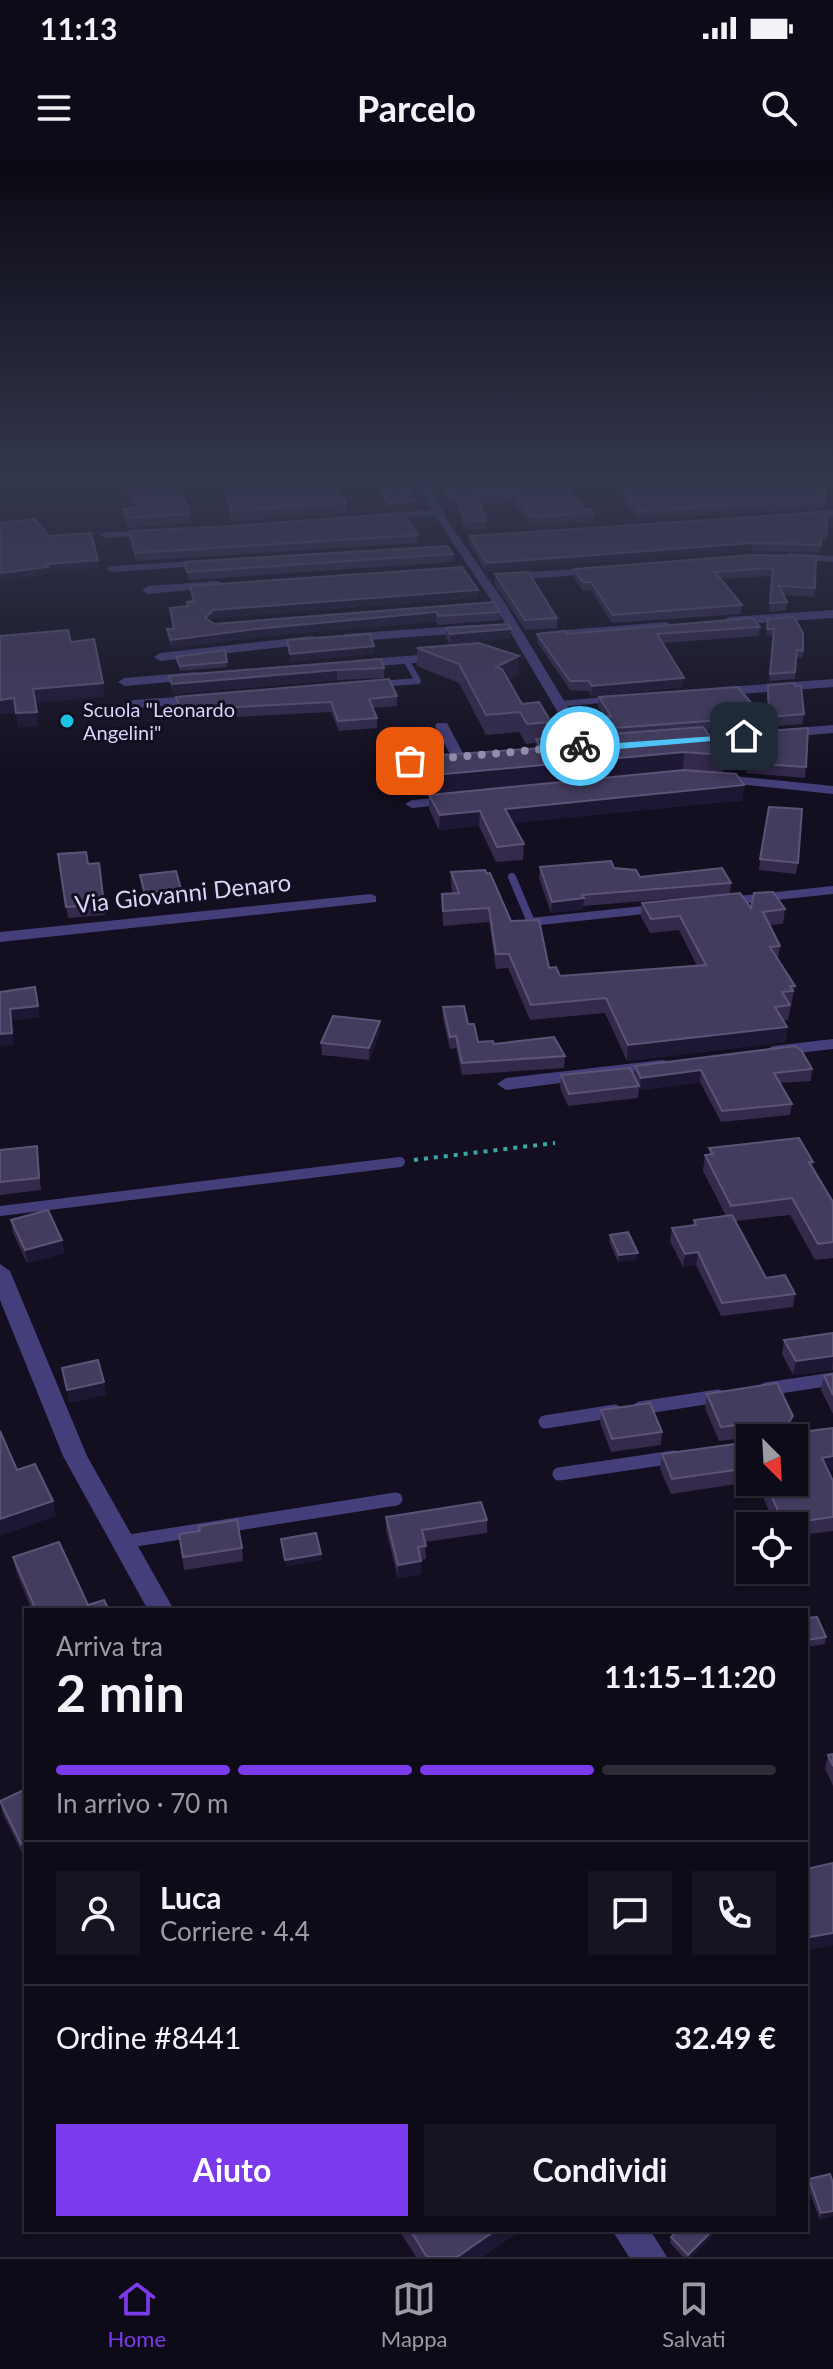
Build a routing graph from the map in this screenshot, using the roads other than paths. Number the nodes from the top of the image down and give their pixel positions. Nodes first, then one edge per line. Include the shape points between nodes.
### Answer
1 (500, 577) edge
2 (483, 578) joint
3 (225, 584) edge
4 (148, 590) dead end
5 (499, 603) junction
6 (483, 604) edge
7 (833, 614) edge
8 (707, 623) edge
9 (675, 625) edge
10 (498, 627) edge
11 (483, 628) edge
12 (516, 632) junction
13 (528, 651) junction
14 (513, 652) edge
15 (160, 657) dead end
16 (452, 657) edge
17 (406, 660) junction
18 (347, 665) edge
19 (213, 675) edge
20 (125, 682) dead end
21 (833, 683) edge
22 (371, 685) edge
23 (701, 693) edge
24 (639, 697) edge
25 (197, 699) edge
26 (624, 699) joint
27 (134, 704) dead end
28 (559, 704) junction
29 (442, 726) dead end
30 (833, 729) edge
31 (674, 742) edge
32 (585, 746) junction
33 (569, 747) edge
34 (611, 747) edge
35 (474, 755) edge
36 (458, 757) junction
37 (386, 763) dead end
38 (697, 777) edge
39 (833, 790) edge
40 (472, 798) edge
41 (412, 804) dead end
42 (512, 877) dead end
43 (833, 890) edge
44 (370, 899) dead end
45 (722, 902) edge
46 (658, 908) edge
47 (0, 937) edge
48 (833, 1044) edge
49 (755, 1053) edge
50 (677, 1063) edge
51 (506, 1084) dead end
52 (400, 1162) road end
53 (0, 1211) edge
54 (0, 1271) edge
55 (833, 1379) edge
56 (757, 1390) edge
57 (727, 1395) edge
58 (545, 1422) dead end
59 (691, 1454) edge
60 (559, 1474) dead end
61 (396, 1499) dead end
62 (123, 1542) junction
63 (160, 1608) edge
64 (631, 2232) edge
65 (650, 2257) edge

1 - 2 street
2 - 5 street
3 - 4 street
5 - 6 street
5 - 12 street
7 - 8 street
9 - 12 street
10 - 12 street
11 - 15 street via 257,644
12 - 13 street
13 - 14 street
13 - 28 street
16 - 17 street
17 - 18 street
17 - 22 lane via 418,681
19 - 20 street
21 - 23 street
24 - 26 street
25 - 27 lane
26 - 28 street
28 - 32 street
29 - 36 street
30 - 31 street
32 - 33 street
32 - 34 street
35 - 36 street
36 - 37 street
38 - 39 street
40 - 41 street
42 - 46 lane via 531,922
43 - 45 lane
44 - 47 street, Via Giovanni Denaro
48 - 49 street
50 - 51 street
52 - 53 lane
54 - 62 street via 75,1456
55 - 56 lane
57 - 58 lane
59 - 60 lane
61 - 62 lane
62 - 63 street
64 - 65 street

